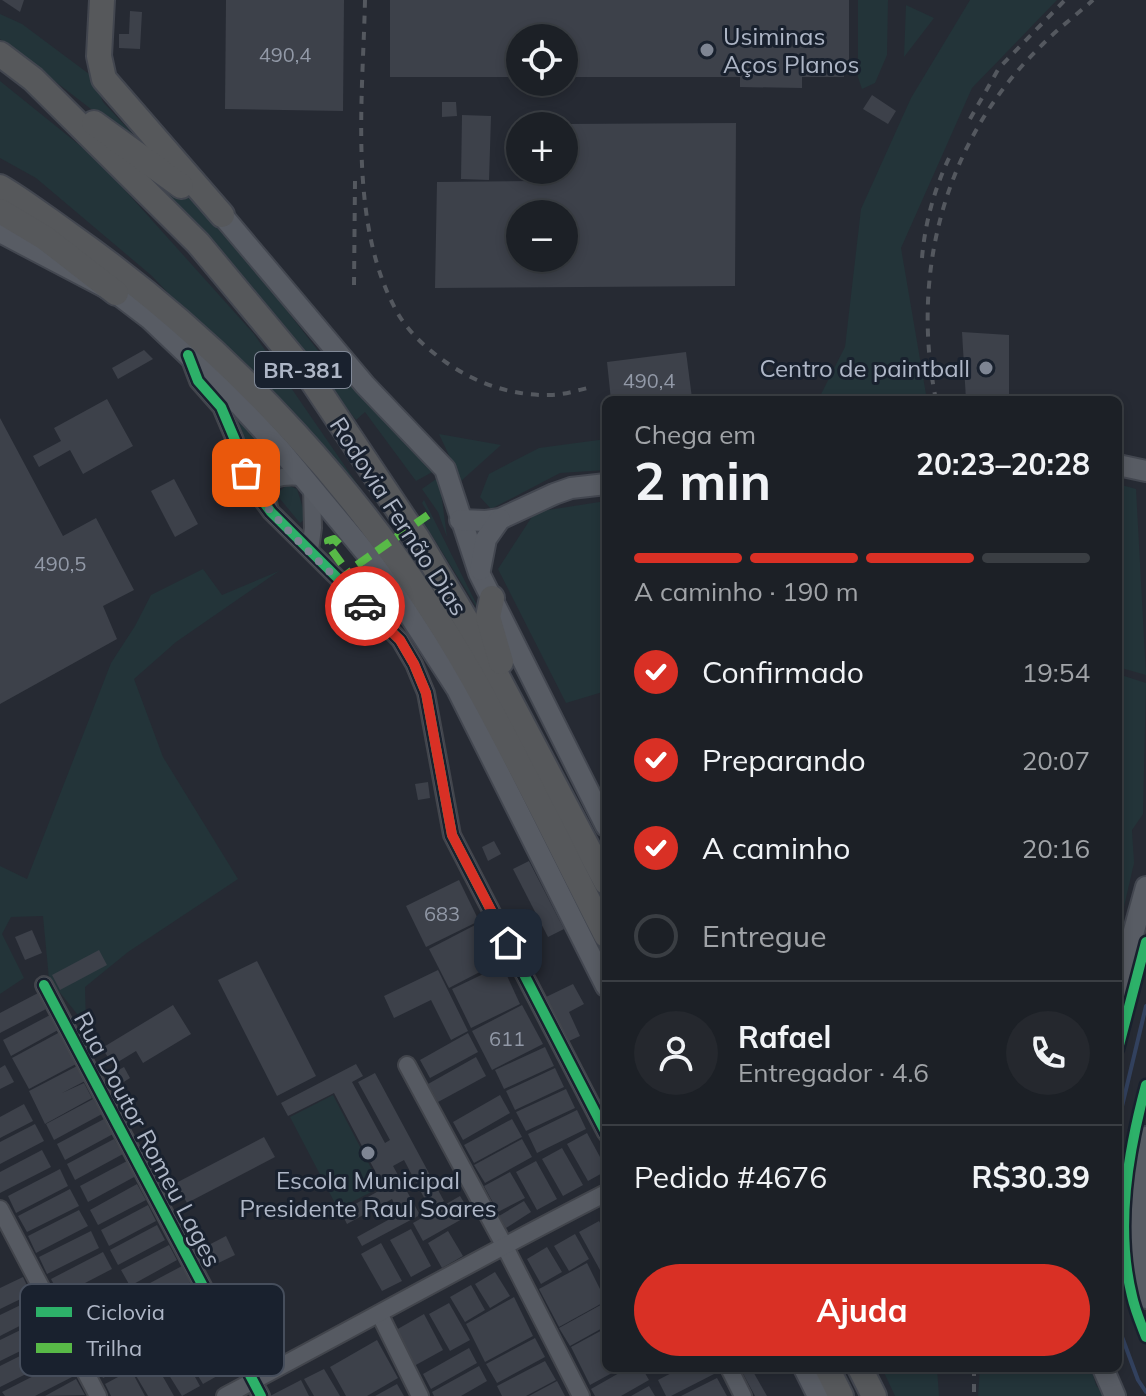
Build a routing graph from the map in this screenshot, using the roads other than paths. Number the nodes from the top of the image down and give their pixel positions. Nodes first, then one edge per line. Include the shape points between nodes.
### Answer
1 (102, 0) edge
2 (0, 54) edge
3 (33, 79) junction
4 (0, 187) edge
5 (0, 211) edge
6 (222, 215) junction
7 (0, 232) edge
8 (116, 293) junction
9 (188, 355) junction
10 (1122, 466) edge
11 (1146, 471) edge
12 (308, 482) junction
13 (602, 484) edge
14 (271, 512) junction
15 (500, 519) junction
16 (460, 520) junction
17 (310, 550) junction
18 (479, 573) junction
19 (492, 598) junction
20 (514, 707) junction
21 (602, 818) edge
22 (602, 874) edge
23 (1146, 887) edge
24 (602, 927) edge
25 (1122, 974) edge
26 (602, 978) edge
27 (44, 985) dead end
28 (407, 1065) dead end
29 (602, 1125) edge
30 (1146, 1137) edge
31 (1142, 1163) edge
32 (602, 1195) edge
33 (0, 1209) edge
34 (504, 1245) junction
35 (1142, 1262) edge
36 (39, 1284) edge
37 (203, 1284) edge
38 (1146, 1298) edge
39 (380, 1315) junction
40 (284, 1372) edge
41 (731, 1372) edge
42 (806, 1372) edge
43 (829, 1372) edge
44 (862, 1372) edge
45 (877, 1372) edge
46 (1105, 1372) edge
47 (88, 1376) edge
48 (278, 1376) edge
49 (258, 1388) edge
50 (98, 1396) edge
51 (225, 1396) edge
52 (420, 1396) edge
53 (581, 1396) edge
54 (743, 1396) edge
55 (818, 1396) edge
56 (841, 1396) edge
57 (874, 1396) edge
58 (887, 1396) edge
59 (1115, 1396) edge

1 - 6 highway via 99,56 104,79
2 - 3 highway, Rodovia Fernão Dias / BR-381
3 - 6 highway, BR-381
3 - 20 highway, Rodovia Fernão Dias / BR-381 via 198,243 311,379 417,538
4 - 24 highway, Rodovia Fernão Dias / BR-381 via 193,330 344,491 397,560 472,677
5 - 8 highway, BR-381
6 - 16 main road, BR-381 via 365,385 445,469
7 - 8 main road
8 - 9 main road, BR-381
9 - 12 main road, BR-381
9 - 14 street via 198,381 221,407 248,481
10 - 11 main road
12 - 14 street via 284,476 271,482 266,492
12 - 17 street
12 - 26 main road, BR-381 via 381,571 457,689
13 - 15 main road via 571,488
14 - 17 street
15 - 16 main road
15 - 18 main road via 486,539
16 - 18 main road, BR-381
17 - 29 street via 400,640 414,664 426,693 452,835
18 - 19 main road, BR-381
19 - 20 highway, BR-381 via 488,617
19 - 21 main road, BR-381
20 - 22 highway, Rodovia Fernão Dias / BR-381
23 - 25 main road
27 - 37 street, Rua Doutor Romeu Lages
28 - 34 street
30 - 31 main road
31 - 35 main road via 1136,1234
32 - 34 street
33 - 36 street
34 - 39 street
34 - 53 street
35 - 38 main road
39 - 40 street
39 - 52 street
41 - 54 street
42 - 55 main road
43 - 56 highway
44 - 57 highway
45 - 58 highway
46 - 59 main road
47 - 50 street
48 - 49 street
49 - 51 street

